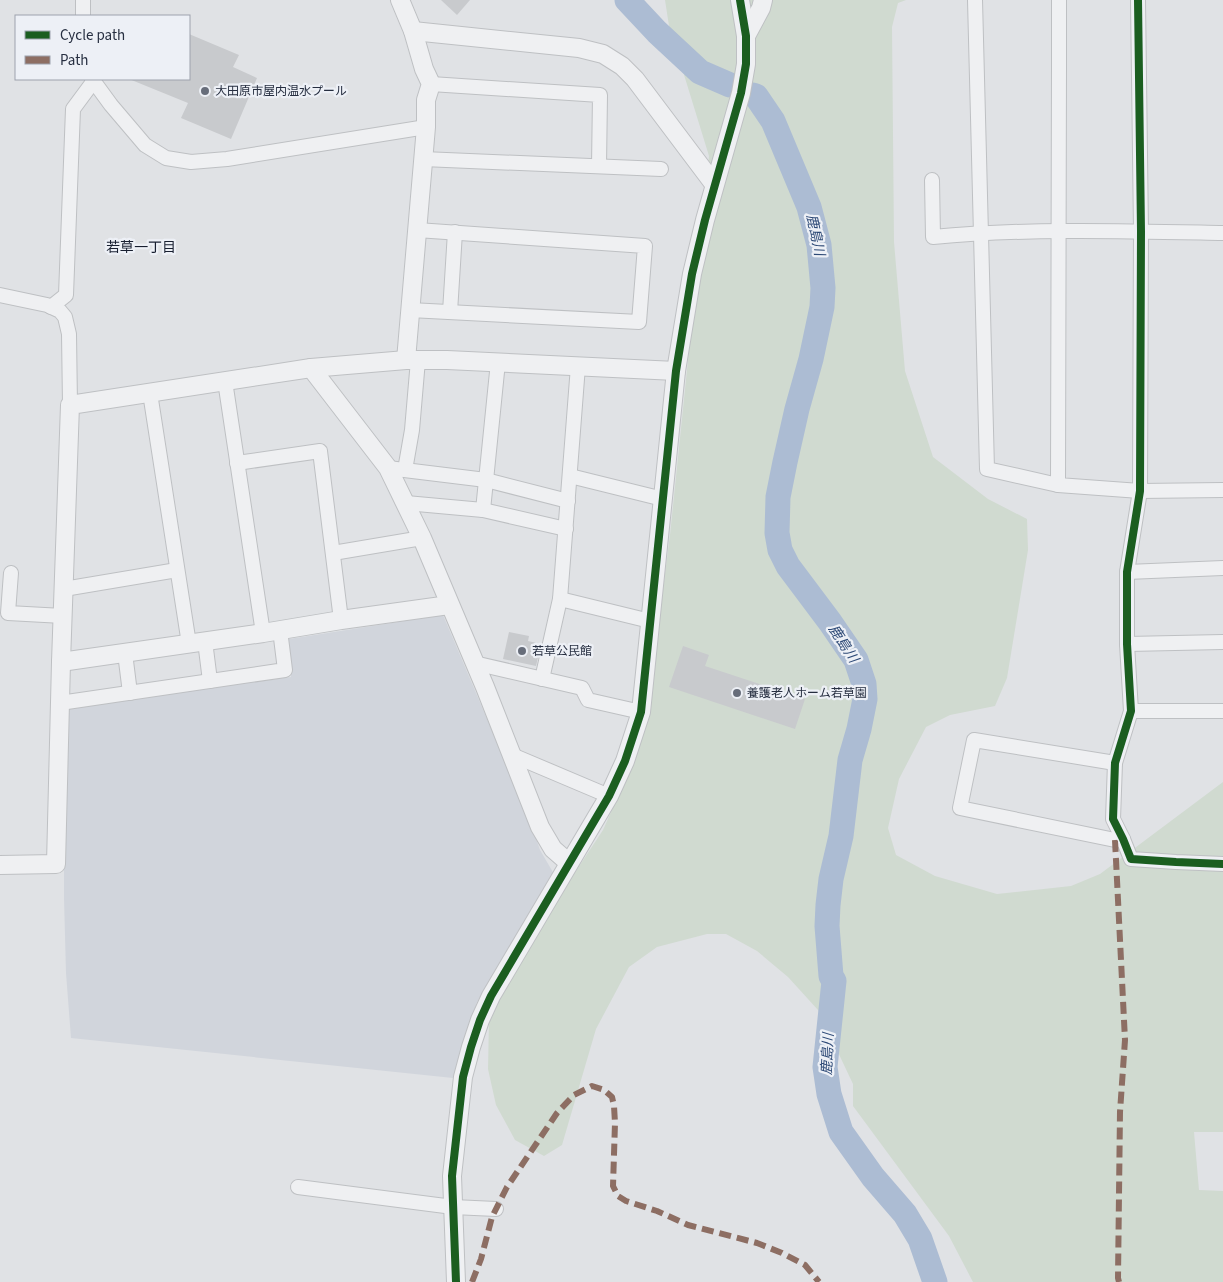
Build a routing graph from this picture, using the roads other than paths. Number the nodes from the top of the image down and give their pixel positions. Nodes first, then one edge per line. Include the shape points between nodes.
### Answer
1 (83, 0) edge
2 (400, 0) edge
3 (740, 0) edge
4 (763, 0) edge
5 (975, 0) edge
6 (1058, 0) edge
7 (1138, 0) edge
8 (83, 15) edge
9 (413, 31) junction
10 (746, 36) junction
11 (93, 80) edge
12 (431, 84) junction
13 (426, 126) junction
14 (423, 159) junction
15 (599, 166) junction
16 (661, 169) dead end
17 (932, 180) dead end
18 (714, 184) junction
19 (417, 230) junction
20 (1059, 231) junction
21 (1141, 231) junction
22 (455, 232) junction
23 (981, 232) junction
24 (1223, 233) edge
25 (0, 295) edge
26 (51, 307) junction
27 (410, 310) junction
28 (450, 312) junction
29 (412, 360) junction
30 (498, 362) junction
31 (578, 366) junction
32 (311, 368) junction
33 (676, 371) junction
34 (225, 381) junction
35 (150, 393) junction
36 (70, 405) junction
37 (237, 463) junction
38 (388, 468) junction
39 (406, 470) junction
40 (570, 476) junction
41 (486, 480) junction
42 (1058, 486) junction
43 (1223, 490) edge
44 (1140, 492) junction
45 (663, 499) junction
46 (568, 501) junction
47 (406, 504) junction
48 (483, 510) junction
49 (566, 529) junction
50 (422, 538) junction
51 (333, 553) junction
52 (1223, 568) edge
53 (177, 570) junction
54 (1128, 572) junction
55 (11, 573) dead end
56 (64, 590) junction
57 (560, 599) junction
58 (449, 604) junction
59 (63, 616) junction
60 (341, 620) junction
61 (650, 621) junction
62 (280, 630) junction
63 (263, 634) junction
64 (1223, 642) edge
65 (197, 643) junction
66 (1127, 644) junction
67 (125, 653) junction
68 (61, 662) junction
69 (474, 663) junction
70 (542, 679) junction
71 (210, 681) junction
72 (130, 693) junction
73 (60, 703) junction
74 (1131, 711) junction
75 (1223, 711) edge
76 (640, 712) junction
77 (512, 755) junction
78 (1115, 763) junction
79 (608, 796) junction
80 (1123, 839) junction
81 (569, 863) junction
82 (1223, 864) edge
83 (0, 865) edge
84 (298, 1187) dead end
85 (453, 1207) junction
86 (496, 1209) dead end
87 (456, 1282) edge

1 - 8 street
2 - 9 street
3 - 10 street
4 - 10 street
5 - 23 street
6 - 20 street
7 - 21 street
9 - 12 street
9 - 18 street via 579,48 603,54 635,79
10 - 18 street via 741,93
11 - 13 street via 145,146 166,158 191,162
11 - 26 street via 73,109 66,295
12 - 13 street via 426,100
12 - 15 street via 600,95
13 - 14 street
14 - 15 street
14 - 19 street
15 - 16 street
17 - 23 street via 933,237
18 - 33 street via 692,274
19 - 22 street
19 - 27 street
20 - 21 street
20 - 23 street
20 - 42 street
21 - 24 street
21 - 44 street
22 - 28 street
22 - 28 street via 645,246 639,322
23 - 42 street via 987,469
25 - 26 street
26 - 36 street via 65,317 69,334
27 - 28 street
27 - 29 street
29 - 30 street
29 - 32 street
29 - 39 street via 412,430
30 - 31 street
30 - 41 street
31 - 33 street
31 - 40 street
32 - 34 street
32 - 38 street
33 - 45 street
34 - 35 street
34 - 37 street
35 - 36 street
35 - 53 street
36 - 56 street
37 - 51 street via 320,451
37 - 63 street
38 - 39 street
38 - 47 street
39 - 41 street
40 - 45 street
40 - 46 street
41 - 46 street
41 - 48 street
42 - 44 street
43 - 44 street
44 - 54 street
45 - 61 street
46 - 49 street
47 - 48 street
47 - 50 street
48 - 49 street
49 - 57 street
50 - 51 street
50 - 58 street
51 - 60 street
52 - 54 street
53 - 56 street
53 - 65 street
54 - 66 street
55 - 59 street via 8,613
56 - 59 street
57 - 61 street
57 - 70 street
58 - 60 street
58 - 69 street
59 - 68 street
60 - 62 street
61 - 76 street
62 - 63 street
62 - 71 street via 285,670
63 - 65 street
64 - 66 street
65 - 67 street
65 - 71 street
66 - 74 street
67 - 68 street
67 - 72 street
68 - 73 street
69 - 70 street
69 - 77 street
70 - 76 street via 582,688 588,700
71 - 72 street
72 - 73 street
73 - 83 street via 56,864
74 - 75 street
74 - 78 street
76 - 79 street via 625,761
77 - 79 street
77 - 81 street via 540,827 553,849
78 - 80 street via 1113,819
78 - 80 street via 974,740 960,808
79 - 81 street
80 - 82 street via 1130,859
81 - 85 street via 480,1020 463,1077 452,1176
84 - 85 street
85 - 86 street
85 - 87 street

